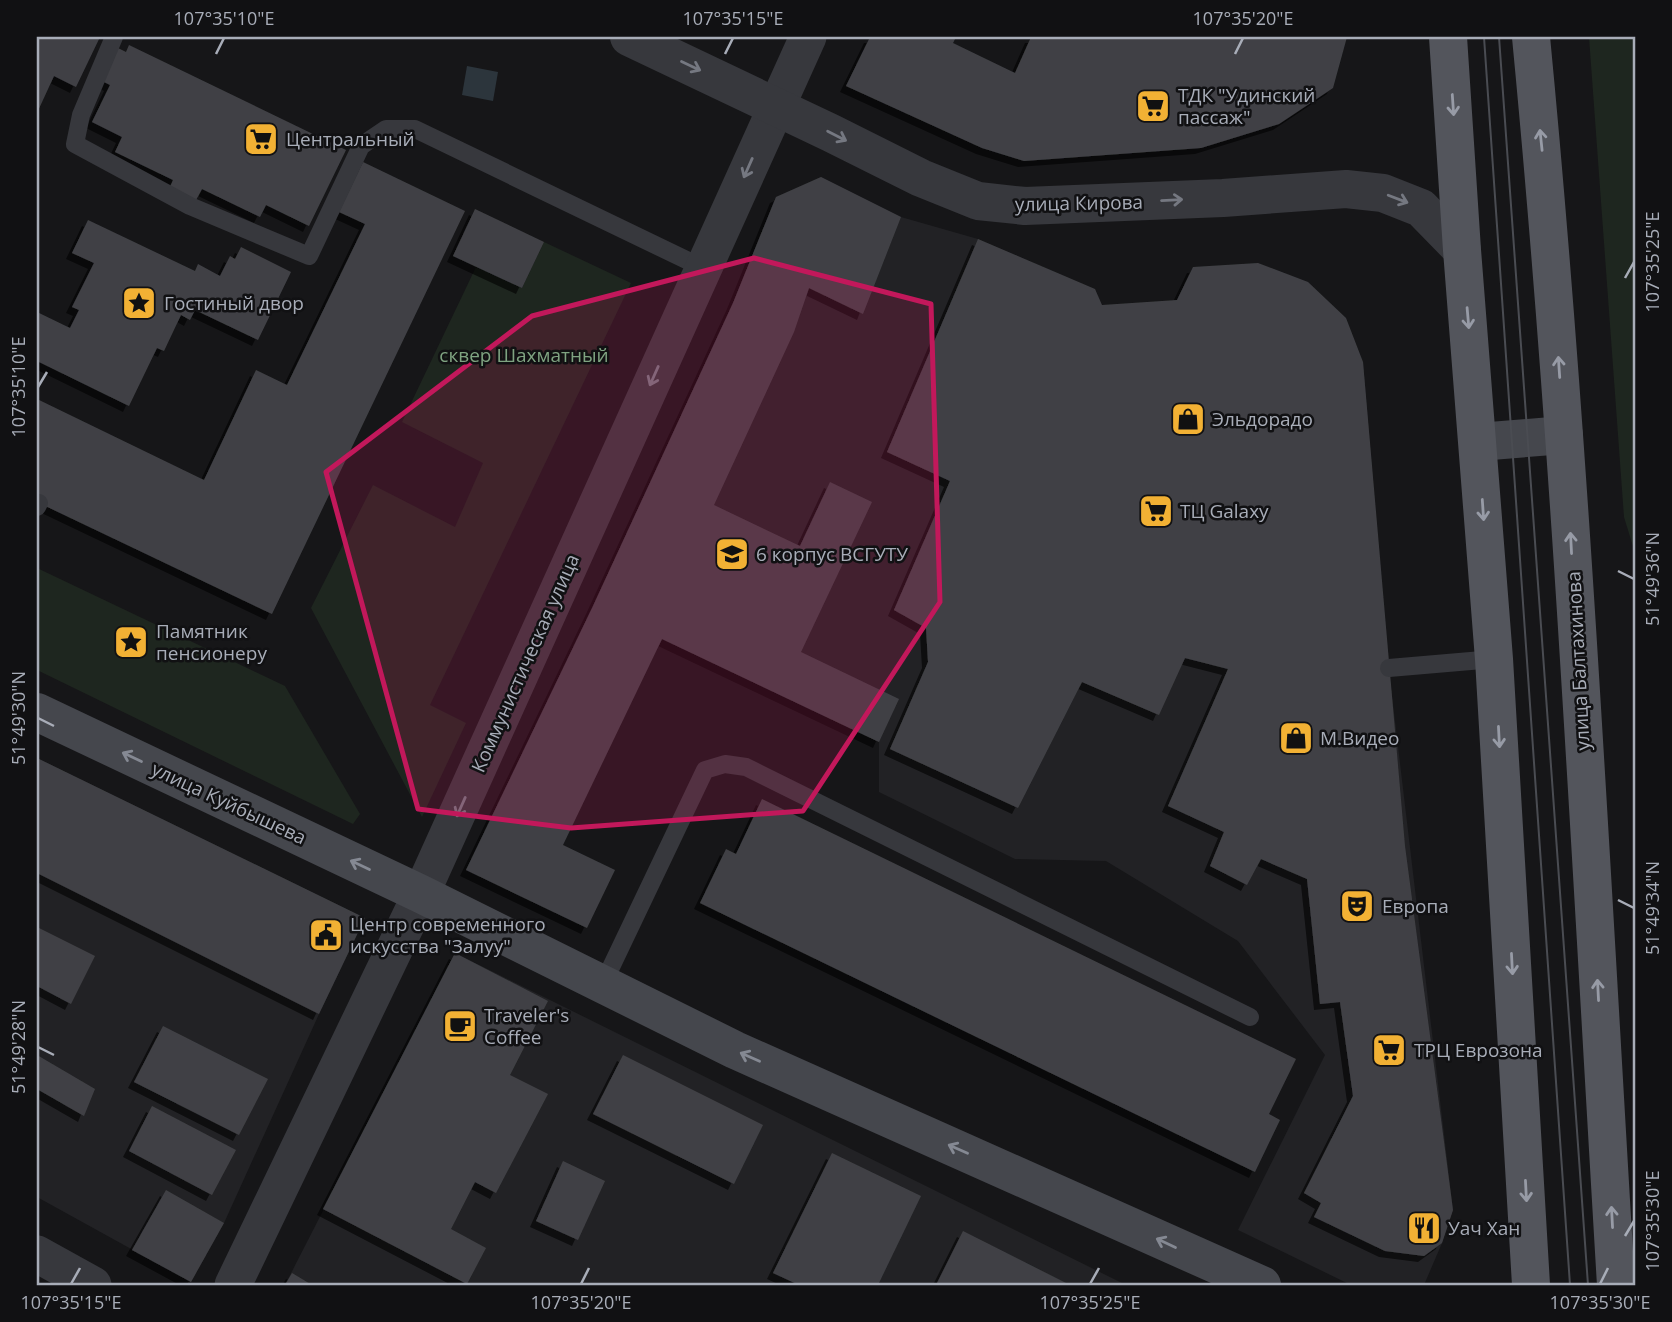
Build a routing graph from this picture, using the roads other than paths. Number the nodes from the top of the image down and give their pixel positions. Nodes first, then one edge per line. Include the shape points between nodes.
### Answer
1 (114, 37) edge
2 (629, 37) edge
3 (808, 37) edge
4 (1448, 37) edge
5 (1531, 37) edge
6 (776, 106) junction
7 (1462, 250) junction
8 (703, 268) junction
9 (1564, 435) junction
10 (1478, 442) junction
11 (1494, 659) junction
12 (1389, 668) dead end
13 (37, 712) edge
14 (421, 894) junction
15 (603, 984) junction
16 (1250, 1017) dead end
17 (37, 1254) edge
18 (1245, 1278) edge
19 (93, 1285) edge
20 (233, 1285) edge
21 (1531, 1285) edge
22 (1616, 1285) edge

1 - 8 lane via 81,115 75,144 190,206 309,256 361,146 386,129 415,129
2 -> 6 street, улица Кирова
3 - 6 street, Коммунистическая улица
4 -> 7 main road
9 -> 5 main road, улица Балтахинова
6 -> 7 street, улица Кирова via 978,201 1025,206 1358,190 1383,193 1421,208
6 -> 8 street, Коммунистическая улица
7 -> 10 main road
8 -> 14 street, Коммунистическая улица
9 - 10 main road
22 -> 9 main road, улица Балтахинова
10 -> 11 main road
11 - 12 lane
11 -> 21 main road
14 -> 13 main road, улица Куйбышева
14 - 15 main road, улица Куйбышева
14 - 20 street, Коммунистическая улица
15 - 16 lane via 705,770 725,764 746,767
18 -> 15 main road, улица Куйбышева via 735,1050
17 - 19 street

